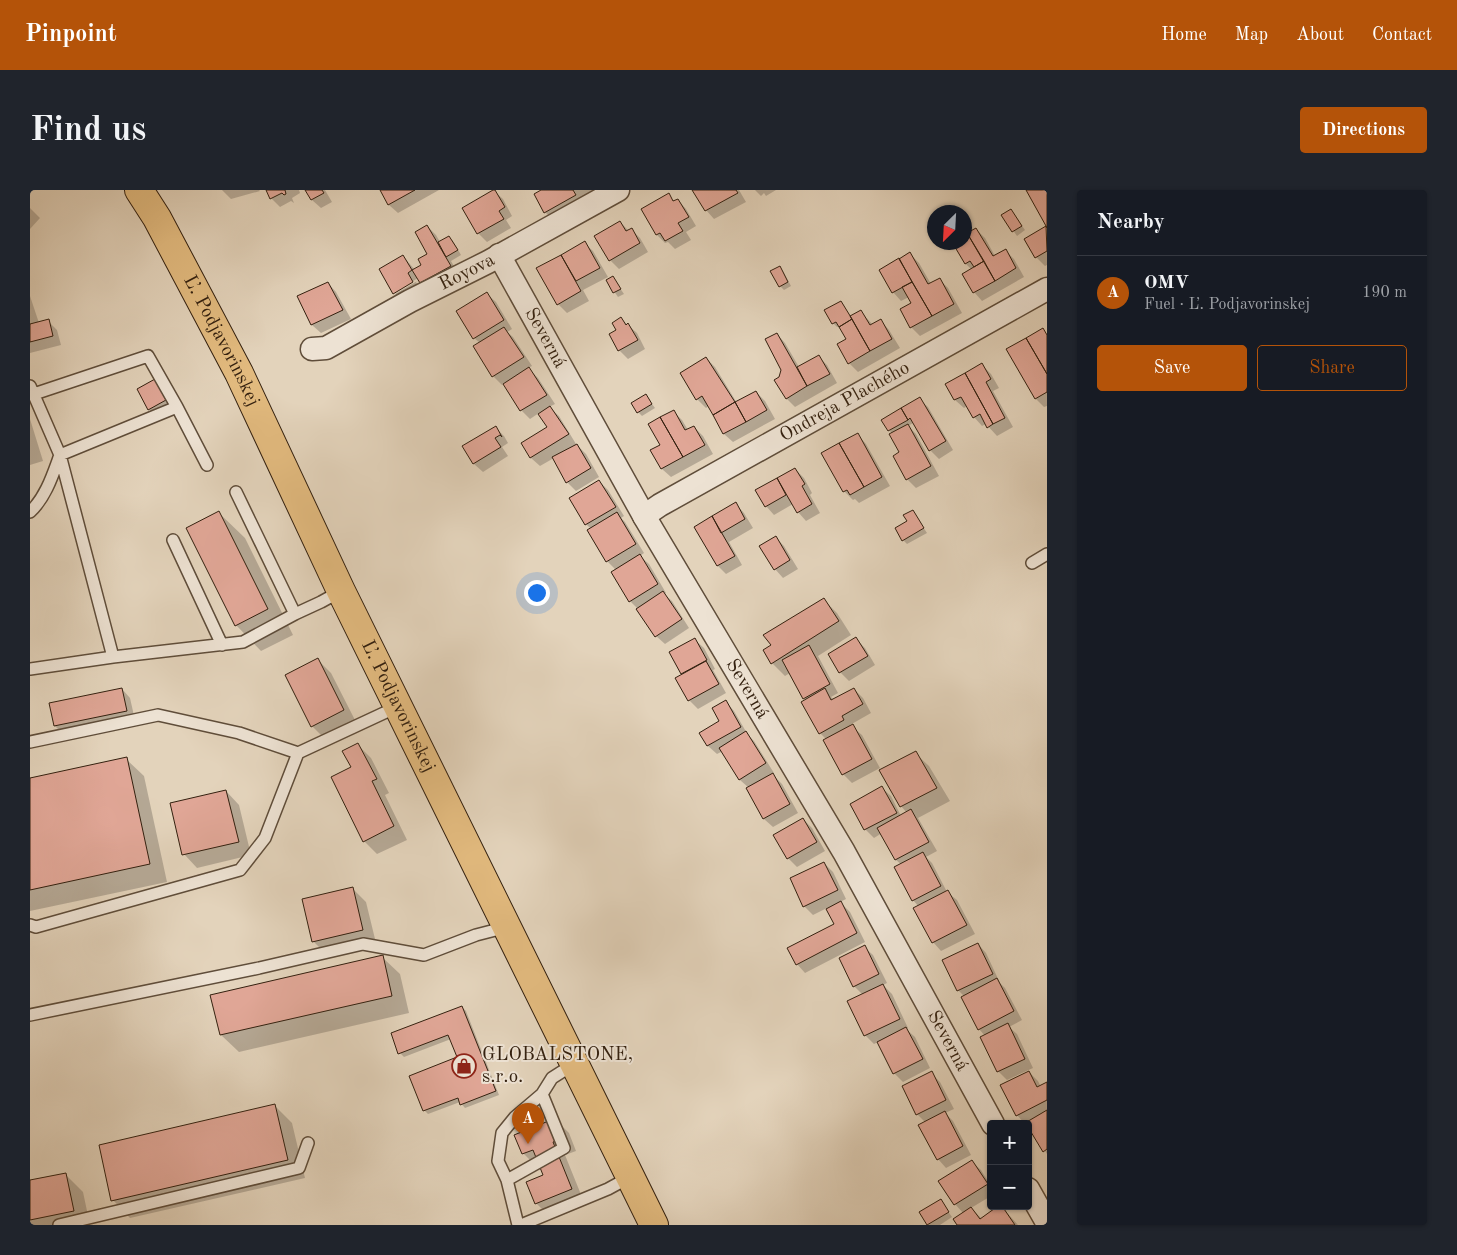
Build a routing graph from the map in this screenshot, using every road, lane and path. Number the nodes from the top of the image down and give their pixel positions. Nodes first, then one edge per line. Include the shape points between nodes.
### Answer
1 (139, 190) edge
2 (618, 190) edge
3 (499, 255) junction
4 (1047, 289) edge
5 (312, 349) dead end
6 (32, 390) edge
7 (177, 407) junction
8 (60, 454) junction
9 (208, 465) dead end
10 (236, 492) dead end
11 (30, 512) edge
12 (644, 516) junction
13 (173, 540) dead end
14 (1047, 554) edge
15 (1032, 563) dead end
16 (342, 590) junction
17 (295, 614) junction
18 (222, 645) junction
19 (113, 658) junction
20 (30, 669) edge
21 (399, 706) junction
22 (30, 742) edge
23 (298, 754) junction
24 (30, 926) edge
25 (508, 927) junction
26 (30, 1015) edge
27 (574, 1064) junction
28 (542, 1094) junction
29 (990, 1120) edge
30 (308, 1142) dead end
31 (630, 1177) junction
32 (507, 1180) junction
33 (1032, 1196) edge
34 (1045, 1219) dead end
35 (59, 1225) edge
36 (519, 1225) edge
37 (654, 1225) edge

1 - 16 main road, Ľ. Podjavorinskej via 240,374
2 - 3 street, Royova
3 - 5 street, Royova via 326,348
3 - 12 street, Severná
4 - 12 street, Ondreja Plachého
6 - 7 lane via 148,356
6 - 8 lane
7 - 8 lane
7 - 9 lane
8 - 11 lane via 48,486
8 - 19 lane
10 - 17 lane
12 - 29 street, Severná via 844,852
13 - 18 lane
14 - 15 lane
16 - 17 lane
16 - 21 main road, Ľ. Podjavorinskej
17 - 18 lane via 243,642
18 - 19 lane
19 - 20 lane
21 - 23 lane
21 - 25 main road, Ľ. Podjavorinskej
22 - 23 lane via 158,716 239,733
23 - 24 lane via 265,838 240,870 36,927
25 - 26 lane via 476,935 424,955 363,944
25 - 27 main road, Ľ. Podjavorinskej
27 - 28 lane via 552,1078
27 - 31 main road, Ľ. Podjavorinskej
28 - 32 lane via 502,1133 498,1161
28 - 32 lane via 564,1148
30 - 35 lane via 300,1168
31 - 36 lane
31 - 37 main road, Ľ. Podjavorinskej
32 - 36 lane
33 - 34 street

